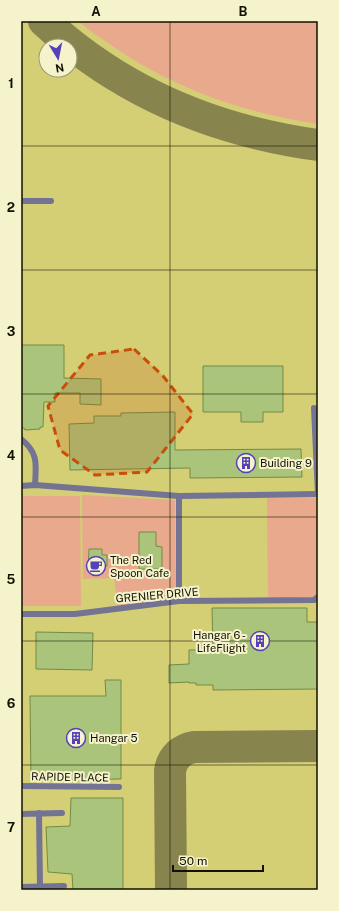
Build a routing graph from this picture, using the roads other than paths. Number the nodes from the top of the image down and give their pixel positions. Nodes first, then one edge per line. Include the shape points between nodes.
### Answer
1 (21, 201) edge
2 (51, 201) dead end
3 (314, 408) dead end
4 (21, 439) edge
5 (35, 485) junction
6 (21, 486) edge
7 (318, 494) edge
8 (178, 496) junction
9 (318, 597) edge
10 (179, 601) junction
11 (21, 614) edge
12 (21, 786) edge
13 (119, 787) dead end
14 (39, 813) junction
15 (62, 813) dead end
16 (21, 814) edge
17 (64, 886) dead end
18 (21, 887) edge
19 (40, 887) junction

1 - 2 lane
3 - 7 lane
4 - 5 lane via 30,445 36,459
5 - 6 lane
5 - 8 lane
7 - 8 lane
8 - 10 lane
9 - 10 lane, GRENIER DRIVE via 314,600
10 - 11 lane, GRENIER DRIVE via 75,614
12 - 13 lane, RAPIDE PLACE
14 - 15 lane
14 - 16 lane
14 - 19 lane
17 - 19 lane
18 - 19 lane

